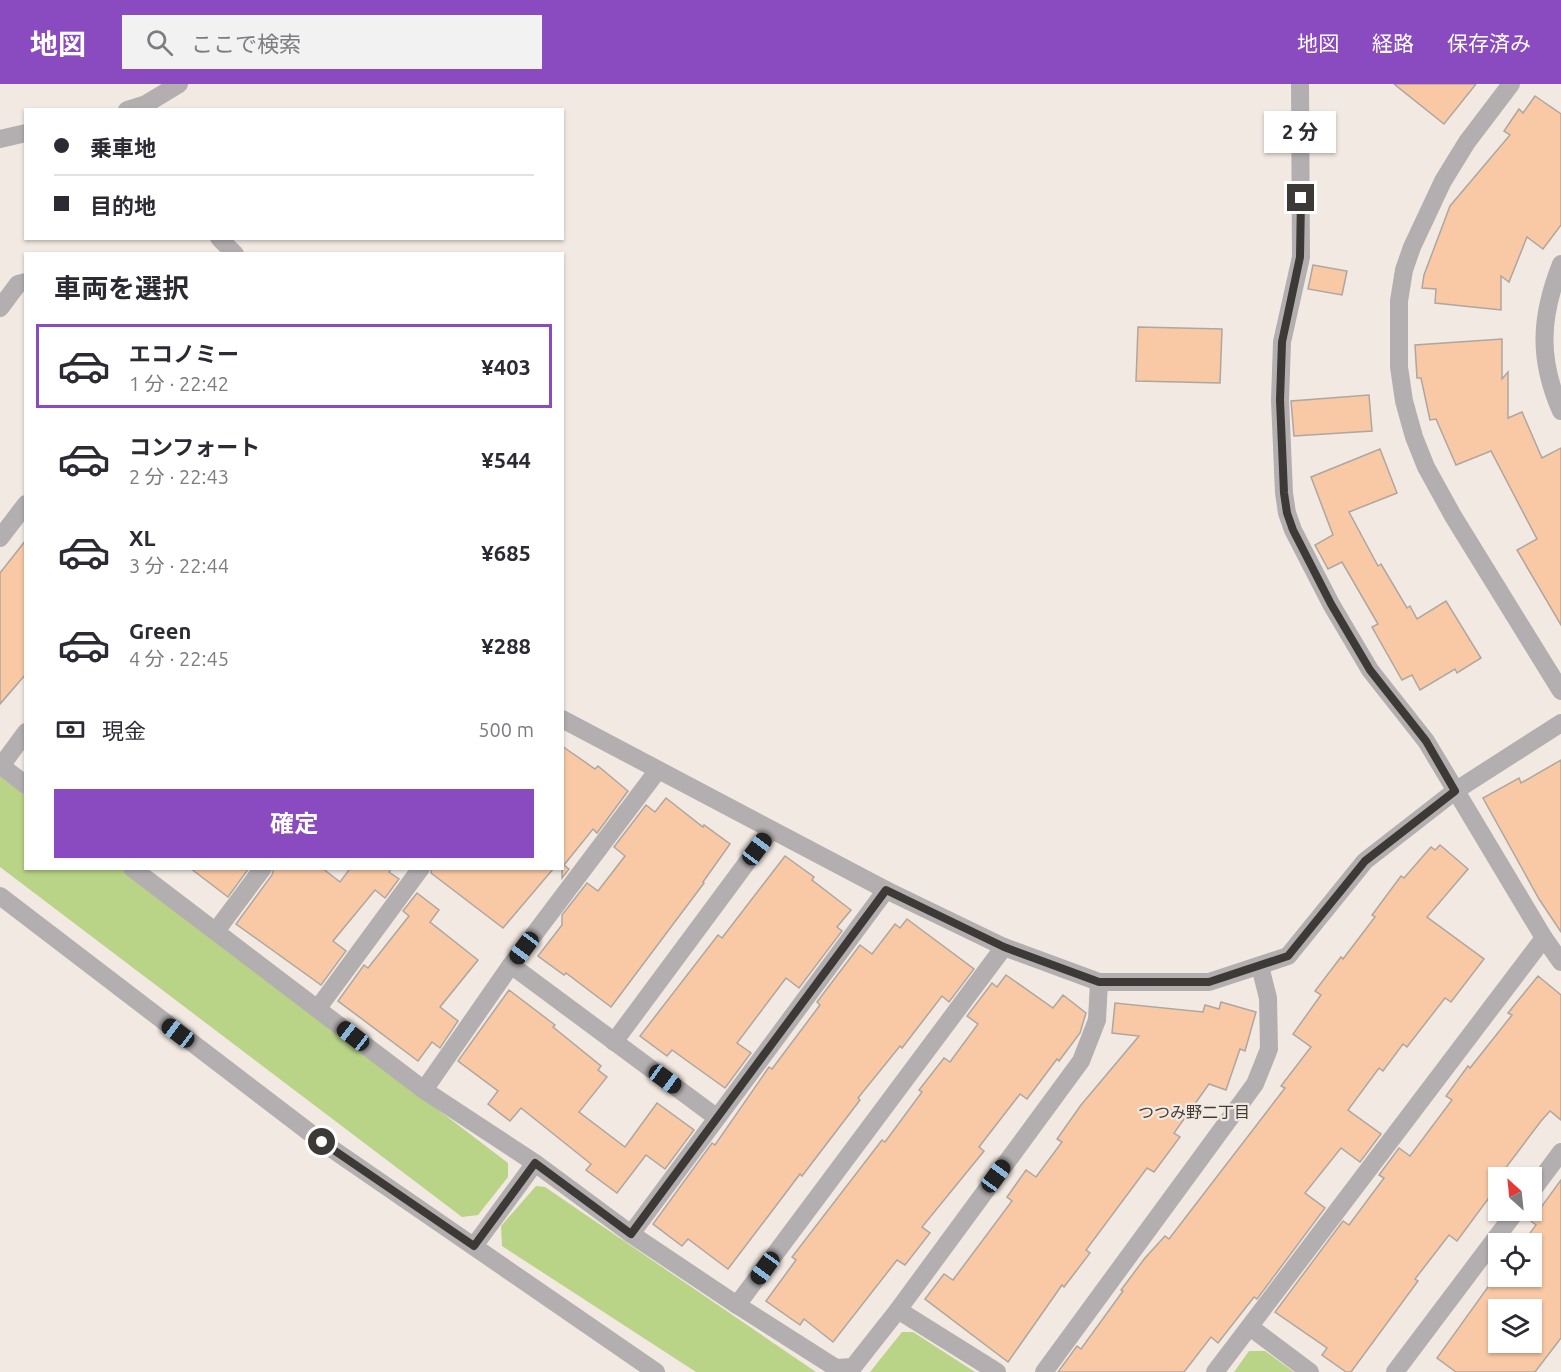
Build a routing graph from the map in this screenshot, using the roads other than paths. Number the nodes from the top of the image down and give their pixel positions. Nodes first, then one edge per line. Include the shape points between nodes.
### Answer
1 (179, 84) edge
2 (1300, 84) edge
3 (1511, 84) edge
4 (133, 108) edge
5 (24, 133) edge
6 (0, 139) edge
7 (1561, 264) edge
8 (24, 282) edge
9 (0, 308) edge
10 (1561, 411) edge
11 (24, 507) edge
12 (0, 538) edge
13 (1561, 692) edge
14 (564, 720) edge
15 (1561, 723) edge
16 (24, 735) edge
17 (0, 765) edge
18 (658, 770) junction
19 (24, 783) edge
20 (1455, 791) junction
21 (771, 830) junction
22 (135, 870) edge
23 (262, 870) edge
24 (420, 870) edge
25 (886, 890) junction
26 (0, 896) edge
27 (216, 931) junction
28 (1544, 938) junction
29 (1004, 947) junction
30 (1561, 962) edge
31 (511, 965) junction
32 (1260, 966) junction
33 (1099, 982) junction
34 (318, 1008) junction
35 (614, 1042) junction
36 (424, 1090) junction
37 (716, 1117) junction
38 (1561, 1152) edge
39 (535, 1163) junction
40 (1542, 1178) edge
41 (1509, 1221) edge
42 (631, 1234) junction
43 (474, 1246) junction
44 (737, 1305) junction
45 (898, 1310) junction
46 (1250, 1327) junction
47 (656, 1372) edge
48 (997, 1372) edge
49 (1044, 1372) edge
50 (1215, 1372) edge
51 (1310, 1372) edge
52 (1395, 1372) edge

1 - 4 street
2 - 20 street via 1300,257 1282,342 1280,400 1287,513 1331,604 1370,670 1426,741
3 - 13 street via 1443,181 1412,247 1399,301 1398,367 1414,437 1426,467
5 - 6 street
7 - 10 street via 1545,317 1551,388
8 - 9 street via 18,284
11 - 12 street
14 - 18 street
15 - 20 street
16 - 17 street
17 - 19 street
18 - 21 street
18 - 31 street
20 - 28 street
20 - 32 street via 1365,861 1288,956
21 - 25 street
21 - 35 street
22 - 27 street
23 - 27 street
24 - 34 street
25 - 29 street
25 - 37 street
26 - 43 street via 322,1142
27 - 34 street
28 - 30 street
28 - 46 street
29 - 33 street
29 - 44 street
31 - 35 street
31 - 36 street
32 - 33 street via 1209,982
32 - 49 street via 1268,998 1269,1049 1255,1084
33 - 45 street via 1097,1020 1081,1061
34 - 36 street
35 - 37 street
36 - 39 street
37 - 42 street
38 - 40 street
39 - 42 street
39 - 43 street
41 - 52 street
42 - 44 street
43 - 47 street
44 - 45 street via 836,1368 853,1367
45 - 48 street
46 - 50 street
46 - 51 street

